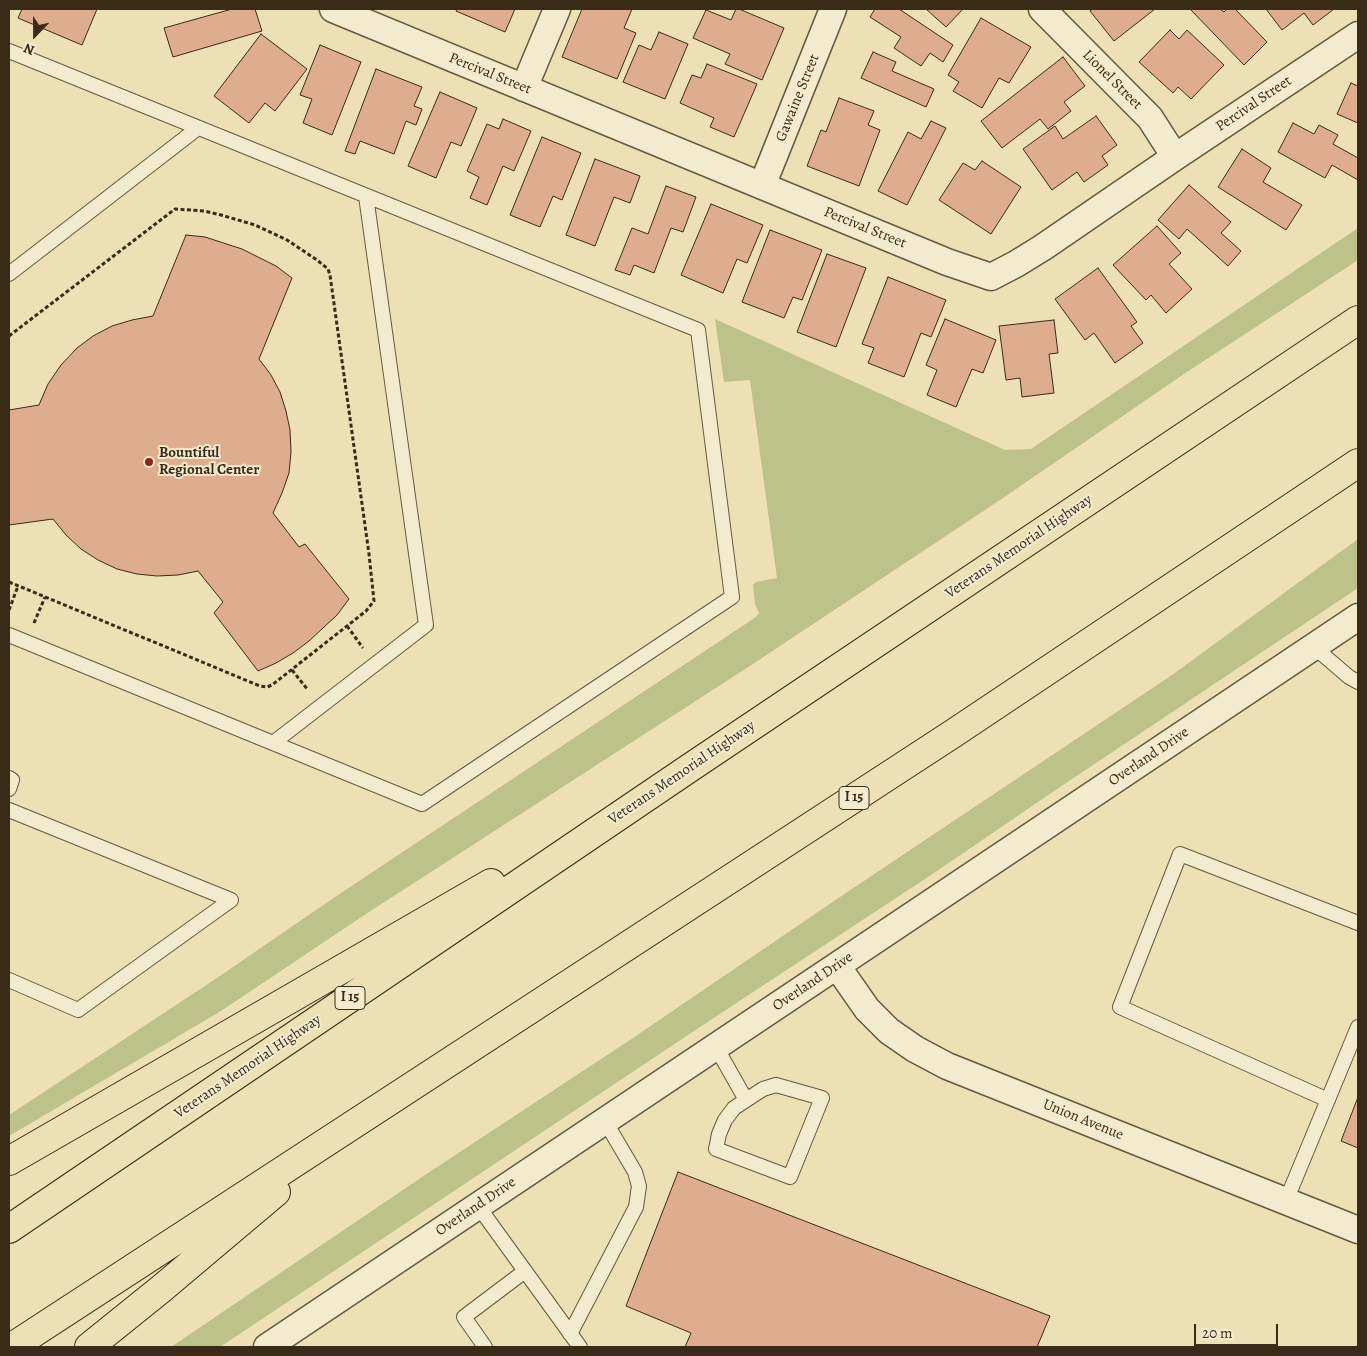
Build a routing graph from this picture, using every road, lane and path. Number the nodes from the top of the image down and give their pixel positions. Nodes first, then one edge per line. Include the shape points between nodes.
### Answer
1 (333, 9) edge
2 (556, 9) edge
3 (833, 9) edge
4 (1042, 9) edge
5 (1358, 35) edge
6 (9, 51) edge
7 (524, 88) junction
8 (198, 128) junction
9 (1175, 157) junction
10 (762, 186) junction
11 (366, 196) junction
12 (9, 274) edge
13 (1358, 320) edge
14 (9, 336) edge
15 (1358, 462) edge
16 (9, 582) edge
17 (18, 586) junction
18 (45, 597) junction
19 (9, 610) edge
20 (1358, 618) edge
21 (346, 626) junction
22 (9, 635) edge
23 (26, 642) junction
24 (1314, 647) junction
25 (375, 664) junction
26 (1358, 682) edge
27 (273, 743) junction
28 (691, 766) junction
29 (9, 778) edge
30 (9, 789) edge
31 (9, 810) edge
32 (1358, 923) edge
33 (837, 966) junction
34 (9, 980) edge
35 (1358, 1027) edge
36 (716, 1046) junction
37 (746, 1100) junction
38 (1328, 1100) junction
39 (605, 1121) junction
40 (346, 1129) junction
41 (9, 1161) edge
42 (1286, 1201) junction
43 (478, 1206) junction
44 (9, 1230) edge
45 (1358, 1230) edge
46 (525, 1271) junction
47 (570, 1334) junction
48 (12, 1347) edge
49 (89, 1347) edge
50 (267, 1347) edge
51 (485, 1347) edge
52 (580, 1347) edge

1 - 7 street, Percival Street
2 - 7 street
3 - 10 street, Gawaine Street
4 - 9 street, Lionel Street via 1150,118
5 - 9 street, Percival Street
6 - 8 lane
7 - 10 street, Percival Street
8 - 11 lane
8 - 12 lane
9 - 10 street, Percival Street via 1042,248 991,277
11 - 25 lane via 426,625
11 - 27 lane via 698,330 732,597 422,804
13 - 28 highway, Veterans Memorial Highway / I 15
14 - 21 path via 175,209 204,211 255,225 318,260 330,275 374,601
15 - 40 highway, I 15 via 954,732
16 - 17 path
17 - 18 path
17 - 19 path
18 - 21 path via 267,687
18 - 23 path
20 - 24 street, Overland Drive
21 - 25 path
22 - 23 lane
23 - 27 lane
24 - 26 lane
24 - 33 street, Overland Drive
25 - 27 lane
28 - 41 highway
28 - 44 highway, Veterans Memorial Highway / I 15
29 - 30 lane via 12,780
31 - 34 lane via 231,900 78,1010
32 - 38 lane via 1180,854 1120,1007
33 - 36 street, Overland Drive
33 - 42 street, Union Avenue via 889,1032 947,1066
35 - 38 lane
36 - 37 lane
36 - 39 street, Overland Drive
37 - 37 lane via 724,1120 716,1149 790,1177 822,1098 776,1084
38 - 42 lane
39 - 43 street, Overland Drive
39 - 47 lane via 635,1172 639,1186 636,1207
40 - 48 highway, I 15
40 - 49 highway via 255,1210
42 - 45 street, Union Avenue
43 - 46 lane
43 - 50 street, Overland Drive
46 - 47 lane
46 - 51 lane via 464,1317
47 - 52 lane

